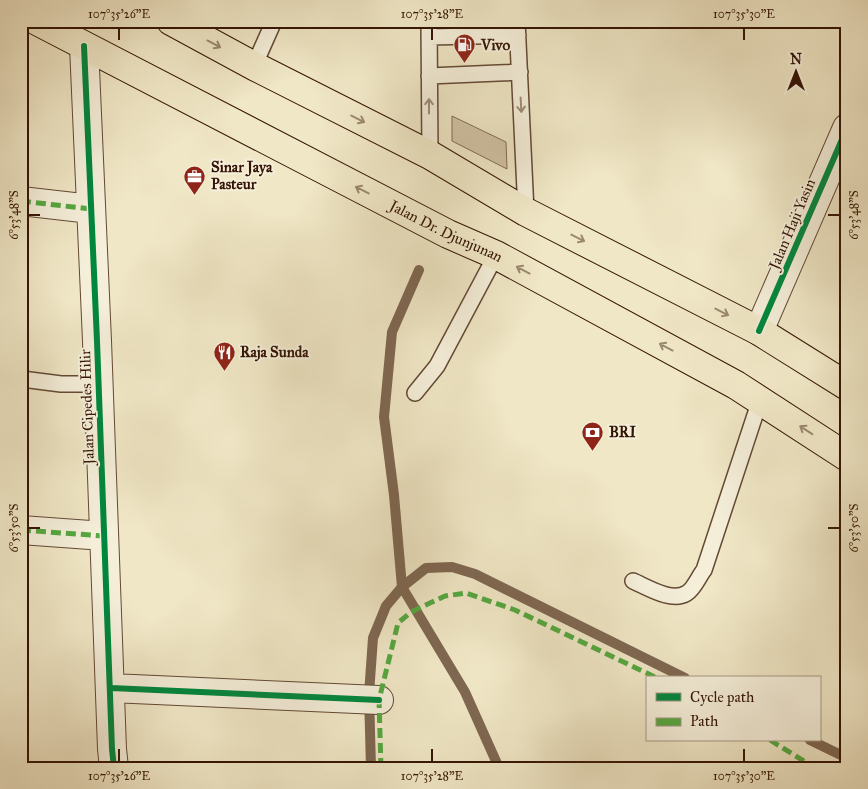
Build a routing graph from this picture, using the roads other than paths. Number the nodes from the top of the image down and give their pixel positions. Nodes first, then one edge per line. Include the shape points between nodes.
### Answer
1 (37, 21) edge
2 (171, 21) edge
3 (274, 21) edge
4 (517, 28) edge
5 (429, 29) edge
6 (84, 46) junction
7 (254, 66) junction
8 (520, 72) junction
9 (429, 76) junction
10 (847, 128) edge
11 (430, 155) junction
12 (21, 201) edge
13 (91, 209) junction
14 (526, 212) junction
15 (496, 255) junction
16 (759, 331) junction
17 (22, 379) edge
18 (99, 384) junction
19 (847, 386) edge
20 (415, 393) dead end
21 (760, 400) junction
22 (847, 457) edge
23 (21, 530) edge
24 (104, 536) junction
25 (633, 581) dead end
26 (111, 688) junction
27 (370, 699) dead end
28 (114, 768) edge

1 - 6 highway, Jalan Dr. Djunjunan
2 -> 7 highway
3 - 7 lane
4 - 5 lane
4 - 8 lane
5 - 9 lane
6 - 13 street, Jalan Cipedes Hilir
15 -> 6 highway, Jalan Dr. Djunjunan via 448,234
7 -> 11 highway
8 - 9 lane
8 -> 14 lane
11 -> 9 lane
10 - 16 street, Jalan Haji Yasin
11 - 14 highway
12 - 13 street
13 - 18 street, Jalan Cipedes Hilir
14 -> 16 highway
15 - 20 lane via 437,366
21 -> 15 highway, Jalan Dr. Djunjunan
16 - 19 highway
17 - 18 lane via 52,384
18 - 24 street, Jalan Cipedes Hilir
22 -> 21 highway, Jalan Dr. Djunjunan
21 - 25 lane via 704,570 688,593 666,594
23 - 24 street
24 - 26 street, Jalan Cipedes Hilir
26 - 27 street
26 - 28 street, Jalan Cipedes Hilir

